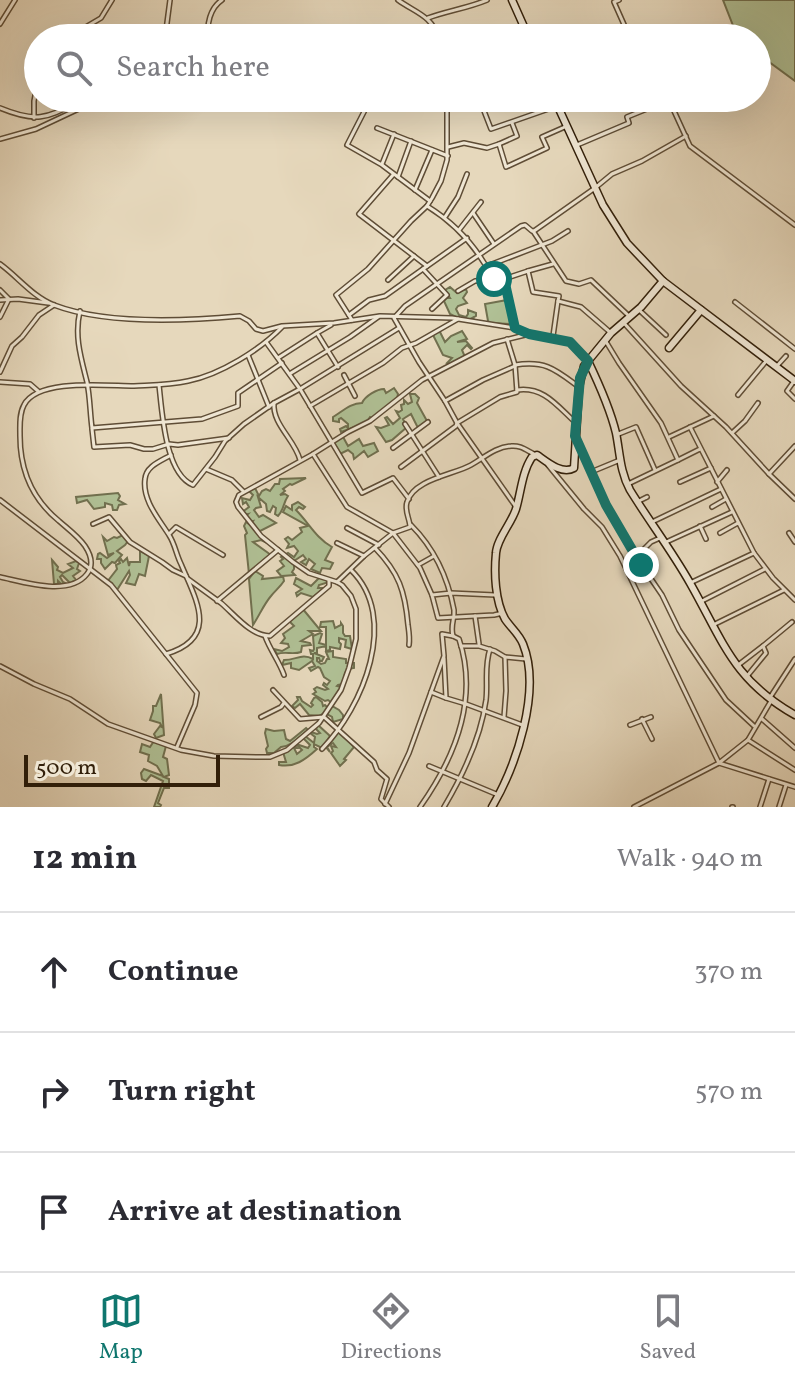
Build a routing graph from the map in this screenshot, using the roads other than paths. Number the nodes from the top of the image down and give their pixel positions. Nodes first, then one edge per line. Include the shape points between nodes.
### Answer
1 (15, 0) edge
2 (112, 0) edge
3 (170, 0) edge
4 (222, 0) edge
5 (398, 0) edge
6 (487, 0) edge
7 (512, 0) edge
8 (619, 0) edge
9 (428, 18) junction
10 (0, 24) edge
11 (91, 24) edge
12 (167, 24) edge
13 (209, 24) edge
14 (432, 24) edge
15 (523, 24) edge
16 (624, 24) edge
17 (0, 108) edge
18 (34, 112) edge
19 (59, 112) edge
20 (72, 112) edge
21 (364, 112) edge
22 (447, 112) edge
23 (484, 112) edge
24 (541, 112) edge
25 (560, 112) edge
26 (639, 112) edge
27 (675, 112) edge
28 (34, 118) junction
29 (512, 123) junction
30 (567, 126) junction
31 (377, 128) dead end
32 (394, 134) junction
33 (686, 136) junction
34 (0, 139) edge
35 (411, 141) junction
36 (499, 144) junction
37 (576, 145) junction
38 (448, 147) junction
39 (432, 150) junction
40 (448, 156) junction
41 (382, 165) junction
42 (467, 174) dead end
43 (396, 176) junction
44 (595, 188) junction
45 (415, 190) junction
46 (430, 201) junction
47 (481, 202) dead end
48 (427, 206) junction
49 (473, 213) junction
50 (444, 217) junction
51 (795, 225) edge
52 (459, 230) junction
53 (533, 231) junction
54 (568, 231) dead end
55 (467, 238) junction
56 (393, 240) junction
57 (494, 244) junction
58 (541, 244) junction
59 (478, 254) junction
60 (414, 256) junction
61 (0, 264) edge
62 (553, 264) junction
63 (487, 266) junction
64 (425, 267) junction
65 (528, 271) junction
66 (494, 279) junction
67 (504, 279) junction
68 (388, 280) dead end
69 (663, 281) junction
70 (437, 283) junction
71 (0, 290) edge
72 (458, 291) dead end
73 (9, 299) junction
74 (0, 300) edge
75 (558, 301) junction
76 (735, 302) dead end
77 (54, 305) junction
78 (432, 309) dead end
79 (638, 309) junction
80 (701, 310) junction
81 (80, 311) junction
82 (349, 315) junction
83 (0, 317) edge
84 (378, 317) junction
85 (394, 318) junction
86 (458, 319) junction
87 (626, 319) junction
88 (352, 320) junction
89 (334, 323) junction
90 (282, 326) junction
91 (399, 328) junction
92 (515, 328) junction
93 (317, 333) junction
94 (611, 333) junction
95 (529, 334) junction
96 (666, 335) dead end
97 (553, 338) junction
98 (507, 339) junction
99 (605, 340) junction
100 (266, 342) junction
101 (410, 345) junction
102 (669, 348) dead end
103 (328, 349) junction
104 (795, 349) edge
105 (247, 354) junction
106 (786, 356) dead end
107 (278, 358) junction
108 (767, 360) junction
109 (588, 361) junction
110 (282, 363) junction
111 (515, 366) junction
112 (338, 367) junction
113 (776, 367) junction
114 (0, 372) edge
115 (289, 374) junction
116 (344, 375) dead end
117 (430, 377) junction
118 (795, 380) edge
119 (258, 381) junction
120 (0, 382) edge
121 (349, 383) junction
122 (159, 385) junction
123 (87, 386) junction
124 (579, 387) junction
125 (300, 389) junction
126 (517, 390) junction
127 (39, 392) junction
128 (738, 395) dead end
129 (355, 396) dead end
130 (795, 399) edge
131 (445, 401) junction
132 (274, 403) junction
133 (758, 403) dead end
134 (310, 406) junction
135 (269, 407) junction
136 (714, 416) junction
137 (428, 422) dead end
138 (163, 423) junction
139 (457, 423) junction
140 (576, 423) junction
141 (405, 424) dead end
142 (690, 427) junction
143 (92, 428) junction
144 (732, 433) junction
145 (413, 434) junction
146 (616, 435) junction
147 (575, 436) junction
148 (669, 437) junction
149 (229, 438) junction
150 (332, 441) junction
151 (169, 444) junction
152 (795, 446) edge
153 (393, 448) dead end
154 (700, 449) junction
155 (423, 451) junction
156 (313, 454) junction
157 (171, 455) junction
158 (536, 455) junction
159 (483, 458) junction
160 (620, 460) junction
161 (678, 460) junction
162 (301, 461) junction
163 (546, 461) junction
164 (401, 467) dead end
165 (711, 468) junction
166 (206, 469) junction
167 (655, 470) junction
168 (727, 470) dead end
169 (591, 472) junction
170 (769, 474) junction
171 (439, 477) junction
172 (680, 482) dead end
173 (717, 482) junction
174 (627, 485) junction
175 (721, 489) junction
176 (243, 491) junction
177 (647, 497) dead end
178 (409, 499) junction
179 (726, 499) junction
180 (795, 499) edge
181 (0, 500) edge
182 (637, 502) junction
183 (516, 507) junction
184 (712, 507) dead end
185 (732, 512) junction
186 (651, 523) junction
187 (738, 523) junction
188 (93, 524) dead end
189 (411, 525) junction
190 (700, 526) junction
191 (347, 528) dead end
192 (393, 533) junction
193 (720, 533) dead end
194 (789, 533) dead end
195 (169, 534) junction
196 (706, 539) dead end
197 (662, 540) junction
198 (795, 542) edge
199 (337, 543) dead end
200 (377, 546) junction
201 (278, 550) junction
202 (754, 553) junction
203 (223, 555) dead end
204 (364, 556) junction
205 (434, 556) junction
206 (637, 556) junction
207 (418, 565) junction
208 (90, 569) junction
209 (350, 569) junction
210 (765, 569) junction
211 (0, 577) edge
212 (187, 578) junction
213 (329, 580) junction
214 (337, 582) junction
215 (690, 583) junction
216 (784, 590) junction
217 (451, 593) junction
218 (432, 595) junction
219 (498, 596) junction
220 (795, 600) edge
221 (217, 601) junction
222 (700, 602) junction
223 (503, 613) junction
224 (455, 616) junction
225 (475, 616) junction
226 (792, 622) dead end
227 (713, 625) junction
228 (265, 636) junction
229 (453, 636) junction
230 (409, 645) dead end
231 (461, 646) junction
232 (479, 646) junction
233 (763, 646) junction
234 (490, 649) junction
235 (166, 654) junction
236 (444, 656) junction
237 (505, 657) junction
238 (527, 659) junction
239 (795, 659) edge
240 (0, 666) edge
241 (736, 667) junction
242 (284, 675) dead end
243 (745, 678) junction
244 (273, 690) dead end
245 (431, 692) junction
246 (446, 698) junction
247 (770, 700) junction
248 (284, 703) junction
249 (466, 704) junction
250 (483, 711) junction
251 (794, 713) edge
252 (261, 717) dead end
253 (324, 717) junction
254 (651, 717) dead end
255 (761, 718) junction
256 (504, 719) junction
257 (642, 719) junction
258 (630, 725) dead end
259 (525, 726) junction
260 (756, 727) junction
261 (337, 730) junction
262 (652, 739) dead end
263 (748, 740) junction
264 (795, 748) edge
265 (176, 749) junction
266 (322, 749) dead end
267 (719, 763) junction
268 (429, 766) dead end
269 (795, 770) edge
270 (440, 772) junction
271 (460, 779) junction
272 (769, 779) junction
273 (786, 785) junction
274 (795, 787) edge
275 (498, 795) junction
276 (387, 805) edge
277 (643, 805) edge
278 (420, 807) edge
279 (444, 807) edge
280 (492, 807) edge
281 (634, 807) edge
282 (760, 807) edge
283 (779, 807) edge

1 - 10 street
2 - 11 street
3 - 12 street
4 - 13 street
5 - 9 street
6 - 9 street
7 - 15 main road
8 - 16 street via 614,2
9 - 14 street
17 - 28 street
18 - 28 street
19 - 28 street
20 - 34 street
21 - 41 street via 347,145
22 - 38 street
23 - 29 street via 491,129
24 - 29 street
25 - 30 main road
26 - 37 street via 627,117 629,123
27 - 33 street
29 - 36 street via 517,136
30 - 36 street via 542,137 547,148 506,167
30 - 37 main road
31 - 32 street
32 - 35 street
32 - 41 street
33 - 44 street
33 - 51 street via 690,146
35 - 39 street
35 - 43 street
36 - 38 street
37 - 44 main road
38 - 40 street
39 - 40 street
39 - 45 street
40 - 46 street
41 - 43 street
42 - 50 street
43 - 45 street
43 - 56 street via 359,214
44 - 53 street
44 - 69 main road via 627,243
45 - 46 street
46 - 48 street
47 - 49 street
48 - 50 street
48 - 56 street
49 - 52 street
49 - 57 street
50 - 52 street
52 - 55 street
53 - 57 street via 523,225
53 - 58 street
54 - 58 street
55 - 59 street
55 - 64 street
56 - 60 street
56 - 82 street via 360,278 336,295
57 - 59 street
58 - 62 street
58 - 63 street
59 - 63 street
59 - 70 street
60 - 64 street
60 - 68 street
61 - 77 street
62 - 65 street
62 - 87 street via 568,282 591,280
63 - 66 street
64 - 70 street
64 - 82 street
65 - 67 street
65 - 75 street via 533,292 559,296
66 - 67 street
66 - 72 street via 475,281
67 - 92 street
69 - 79 main road
69 - 80 main road
70 - 78 street via 447,296
70 - 85 street
71 - 73 street
73 - 74 street
73 - 77 street
73 - 83 street
75 - 94 street via 581,307
75 - 97 street
76 - 104 street
77 - 81 street
77 - 114 street via 12,346
79 - 87 main road
79 - 96 street
80 - 102 main road
80 - 108 main road
81 - 90 street via 127,319 240,316 260,330
81 - 123 street via 78,346
82 - 88 street
84 - 85 street
84 - 88 street
84 - 103 street
85 - 86 street
85 - 91 street
86 - 92 street
86 - 101 street
87 - 94 main road
87 - 136 street via 681,386
88 - 89 street
89 - 90 street
89 - 93 street
90 - 100 street
91 - 101 street
91 - 112 street
92 - 95 street
93 - 103 street
93 - 107 street
94 - 99 main road
95 - 97 street
95 - 98 street
97 - 109 street via 573,345
98 - 111 street
98 - 117 street
99 - 109 main road
99 - 148 street
100 - 105 street
100 - 107 street
101 - 117 street
101 - 121 street
103 - 112 street
103 - 115 street
105 - 119 street
105 - 122 street via 195,380
106 - 113 street
107 - 110 street
108 - 113 main road
108 - 128 street
109 - 124 main road
109 - 146 main road
110 - 115 street
110 - 119 street
111 - 124 street via 546,365
111 - 126 street
111 - 131 street
112 - 125 street
113 - 118 main road
115 - 125 street
116 - 121 street
117 - 131 street
117 - 150 street via 377,417
118 - 130 street via 787,391
119 - 135 street
119 - 138 street via 238,393 238,406 202,419
120 - 127 street via 30,384
121 - 129 street
121 - 134 street
122 - 123 street
122 - 138 street
123 - 127 street
123 - 143 street
124 - 140 main road
125 - 132 street
125 - 134 street
126 - 139 street
126 - 140 street via 544,394
127 - 208 street via 22,408 22,466 34,494 85,546
131 - 139 street
132 - 135 street
132 - 162 street via 273,412
133 - 144 street
134 - 150 street
135 - 149 street
136 - 142 street
136 - 144 street
137 - 145 street
138 - 143 street
138 - 151 street
139 - 155 street
139 - 159 street
140 - 147 main road
141 - 145 street
142 - 148 street
142 - 154 street
143 - 151 street via 94,447
144 - 170 street
145 - 153 street
145 - 155 street
146 - 160 main road
146 - 167 street via 637,428
147 - 163 main road via 572,470
147 - 169 street
148 - 161 street
149 - 151 street
149 - 166 street
150 - 156 street
150 - 178 street via 362,493 393,478
151 - 157 street
152 - 170 street
154 - 161 street
154 - 165 street
155 - 164 street
155 - 171 street
156 - 162 street
156 - 192 street via 347,507
157 - 166 street via 191,485
157 - 195 street via 149,469 145,478 146,493
158 - 159 street via 515,445
158 - 163 main road
158 - 183 main road via 526,468
159 - 171 street
159 - 183 street
160 - 169 street
160 - 174 main road
161 - 167 street
162 - 176 street
163 - 267 street via 620,556
165 - 172 street
165 - 173 street
166 - 176 street
167 - 174 street
168 - 173 street
169 - 206 street
170 - 180 street
171 - 178 street
173 - 175 street
174 - 182 main road
175 - 179 street
175 - 186 street
176 - 201 street via 236,502 241,513
177 - 182 street
178 - 189 street
179 - 184 street
179 - 185 street
181 - 208 street
182 - 186 main road
183 - 219 main road via 497,546
185 - 187 street
185 - 190 street
186 - 197 main road
187 - 193 street
187 - 202 street
188 - 212 street via 109,517 130,542
189 - 192 street
189 - 205 street
190 - 196 street
190 - 197 street
191 - 200 street
192 - 200 street
192 - 207 street
194 - 198 street
195 - 203 street via 176,527
195 - 212 street
197 - 206 street via 651,542
197 - 215 main road
199 - 204 street
200 - 204 street
200 - 230 street via 402,586
201 - 213 street via 309,573
201 - 221 street
202 - 210 street
202 - 215 street
204 - 209 street
205 - 207 street
205 - 217 street
206 - 260 street via 718,690
207 - 218 street
208 - 211 street via 67,586
208 - 235 street via 111,585
209 - 214 street
209 - 261 street via 366,587 375,638 361,689
210 - 216 street
210 - 222 street
212 - 221 street
212 - 235 street via 200,623 191,642
213 - 214 street
213 - 228 street via 325,591
214 - 253 street via 354,600 357,633 342,687
215 - 222 main road
216 - 220 street
216 - 227 street
217 - 218 street
217 - 219 street
217 - 224 street
218 - 224 street via 438,618
219 - 223 main road
221 - 228 street
222 - 227 main road
223 - 225 street
223 - 238 main road
224 - 225 street
224 - 229 street
225 - 232 street
226 - 233 street
227 - 241 main road
228 - 242 street
229 - 231 street
229 - 236 street via 442,634
231 - 232 street
231 - 249 street
232 - 234 street
233 - 241 street
233 - 243 street via 766,653
234 - 237 street
234 - 250 street
235 - 265 street via 198,695
236 - 245 street
236 - 246 street
237 - 238 street
237 - 256 street
238 - 259 main road
239 - 247 street
240 - 265 street via 70,699 108,724
241 - 243 main road
243 - 247 main road
244 - 248 street
245 - 246 street
245 - 276 street
246 - 249 street
247 - 251 main road
247 - 255 street
248 - 252 street
248 - 253 street via 300,719
249 - 250 street
249 - 270 street
250 - 256 street
250 - 271 street
253 - 261 street
253 - 265 street via 294,745 270,757
254 - 257 street
255 - 260 street
255 - 264 street
256 - 259 street
257 - 258 street
257 - 262 street
259 - 275 main road
260 - 263 street
261 - 266 street
261 - 276 street via 387,779 381,796
263 - 267 street
263 - 269 street
267 - 272 street
267 - 277 street
268 - 270 street
270 - 271 street
270 - 278 street
271 - 275 street
271 - 279 street
272 - 273 street
272 - 282 street
273 - 274 street
273 - 283 street
275 - 280 main road
277 - 281 street

